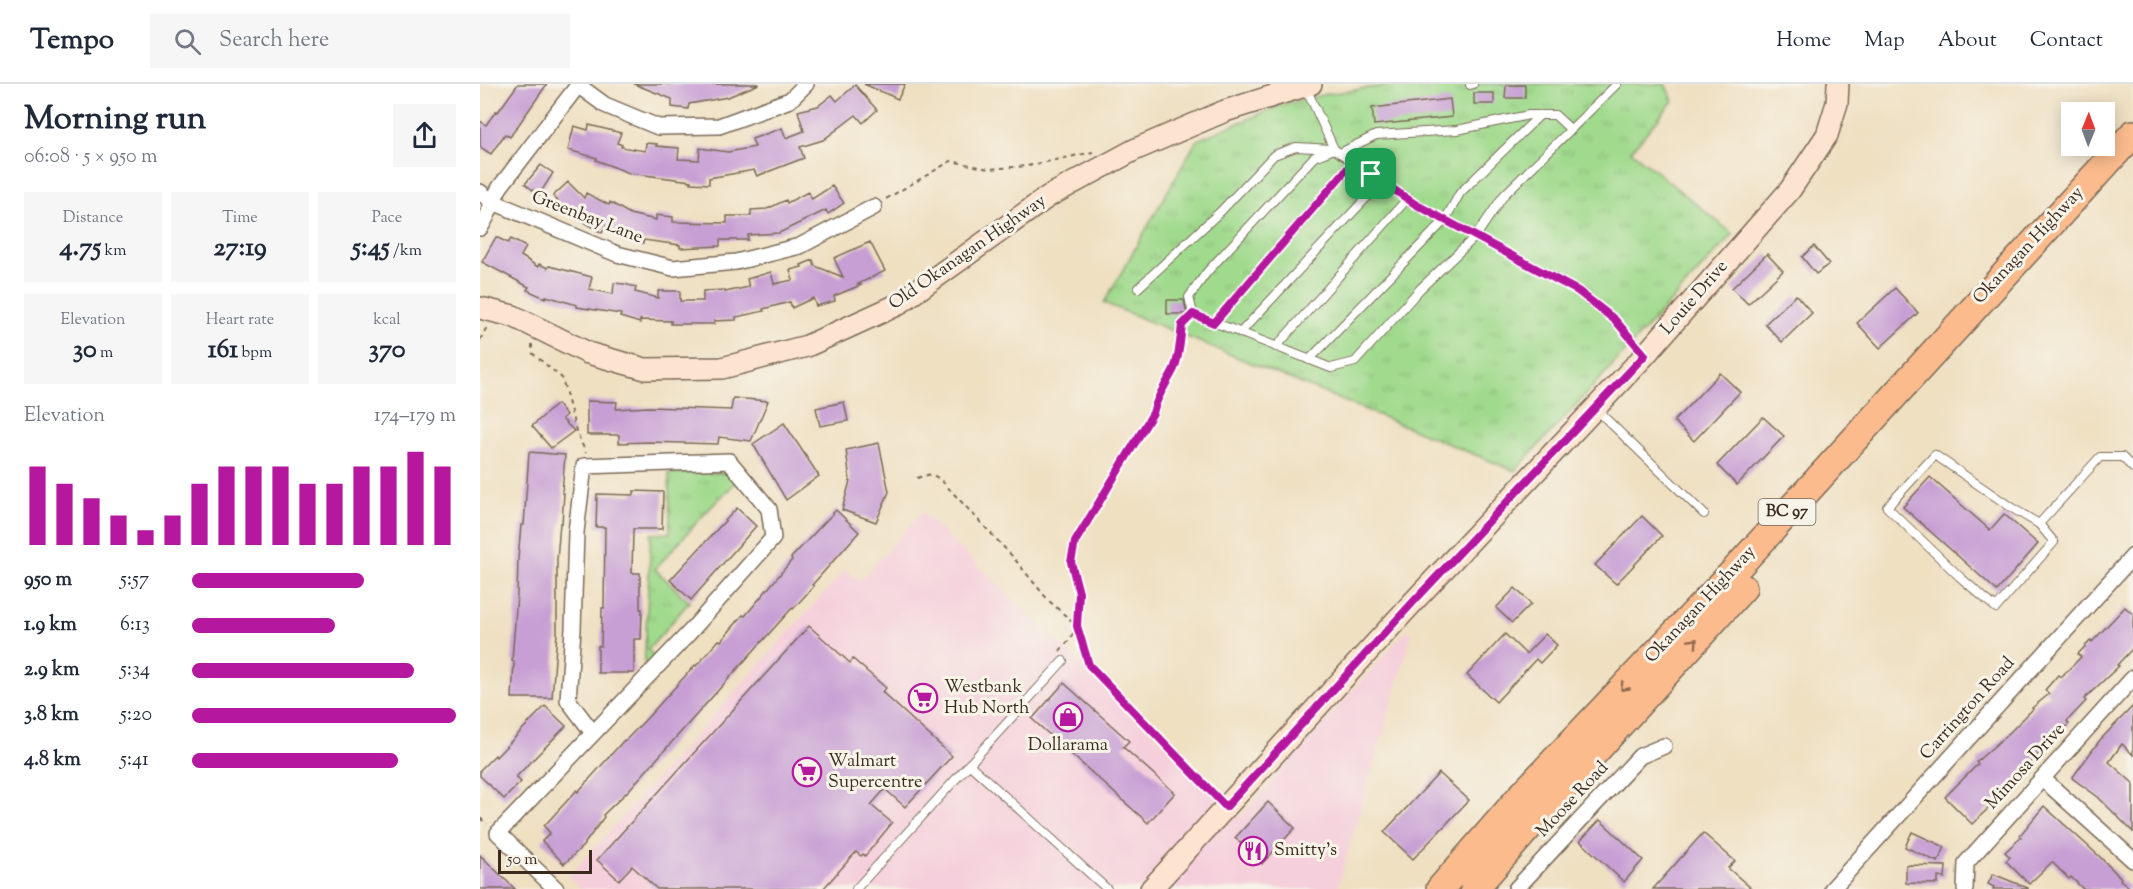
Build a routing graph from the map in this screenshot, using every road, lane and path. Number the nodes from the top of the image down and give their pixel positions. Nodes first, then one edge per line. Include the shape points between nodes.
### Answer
1 (806, 84) edge
2 (1617, 84) edge
3 (1838, 84) edge
4 (579, 85) edge
5 (1308, 85) edge
6 (1540, 115) junction
7 (1571, 130) junction
8 (2133, 134) edge
9 (1337, 151) junction
10 (1093, 152) dead end
11 (2133, 159) edge
12 (1353, 162) junction
13 (1382, 181) junction
14 (1407, 199) junction
15 (484, 200) edge
16 (874, 207) joint
17 (1445, 220) junction
18 (480, 228) edge
19 (1476, 236) junction
20 (1138, 288) dead end
21 (480, 308) edge
22 (1193, 314) junction
23 (1214, 323) junction
24 (531, 324) junction
25 (1239, 333) junction
26 (1276, 347) junction
27 (1645, 355) junction
28 (1309, 360) junction
29 (1595, 408) junction
30 (592, 466) junction
31 (2133, 468) edge
32 (917, 478) dead end
33 (1704, 514) dead end
34 (2039, 524) junction
35 (2133, 556) edge
36 (1077, 626) junction
37 (1060, 658) joint
38 (2133, 678) edge
39 (593, 733) junction
40 (1664, 746) dead end
41 (969, 764) junction
42 (2043, 778) junction
43 (1520, 797) junction
44 (1226, 807) junction
45 (2133, 860) edge
46 (556, 889) edge
47 (856, 889) edge
48 (1107, 889) edge
49 (1151, 889) edge
50 (1440, 889) edge
51 (1459, 889) edge
52 (1474, 889) edge
53 (1516, 889) edge
54 (1832, 889) edge
55 (1965, 889) edge

1 - 4 street via 790,100 719,126 658,127 605,105
2 - 7 lane
3 - 27 street, Louie Drive via 1837,103 1827,135 1790,190
4 - 15 street via 500,187
5 - 9 lane
5 - 24 street, Old Okanagan Highway via 1225,111 1134,150 1049,196 897,305 807,346 722,368 645,369 588,353
6 - 7 lane via 1555,115
6 - 9 lane via 1457,130 1376,135
6 - 17 lane via 1460,193
7 - 19 lane via 1504,195
8 -> 43 highway, Okanagan Highway / BC 97 via 1736,569
9 - 12 lane
9 - 20 lane via 1296,147 1274,155
9 - 22 lane via 1314,157 1207,272 1189,297
10 - 16 path via 1027,166 989,169 951,161
52 -> 11 highway, Okanagan Highway / BC 97
12 - 13 lane
12 - 23 lane
13 - 14 lane
13 - 25 lane
14 - 17 lane
14 - 26 lane
15 - 16 street, Greenbay Lane via 617,254 673,268 736,262 800,246
15 - 18 street via 487,220
17 - 19 lane
17 - 28 lane
19 - 27 lane via 1578,291 1615,320
19 - 28 lane via 1419,290 1354,362 1331,368
21 - 24 street, Old Okanagan Highway
22 - 23 lane
22 - 36 path via 1182,325 1180,352 1157,396 1153,413 1075,542 1071,562 1079,593
23 - 25 lane
24 - 30 path via 532,353 562,378 576,431
25 - 26 lane
26 - 28 lane
27 - 29 street, Louie Drive
29 - 33 lane
29 - 44 street, Louie Drive
30 - 39 street via 584,466 576,532 568,700
30 - 39 street via 729,461 769,509 773,538
31 - 34 lane via 2122,457 2100,457
32 - 36 path via 931,474 940,478 1048,600
34 - 34 lane via 1935,455 1887,507 1996,608 2054,542
35 - 54 street, Carrington Road
36 - 37 path via 1064,644
36 - 44 path via 1089,665
37 - 41 lane
38 - 42 street, Mimosa Drive
39 - 46 street via 498,833
40 - 53 street, Moose Road via 1640,756
41 - 47 lane
41 - 48 lane
42 - 45 street
42 - 55 street, Mimosa Drive via 1966,863
43 - 50 highway, Okanagan Highway / BC 97
43 - 51 highway via 1487,858
44 - 49 street, Louie Drive

